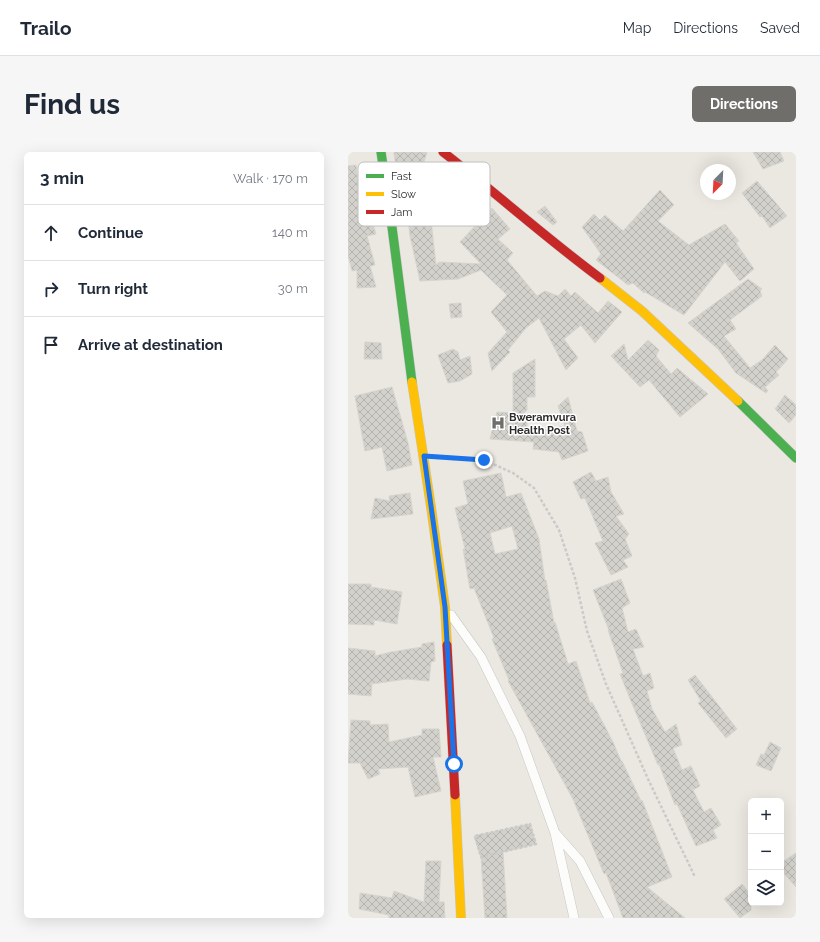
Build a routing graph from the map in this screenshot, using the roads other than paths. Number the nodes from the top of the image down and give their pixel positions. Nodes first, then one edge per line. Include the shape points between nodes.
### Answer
1 (381, 152) edge
2 (443, 152) edge
3 (382, 162) edge
4 (456, 162) edge
5 (490, 189) edge
6 (392, 226) edge
7 (796, 458) edge
8 (445, 607) junction
9 (555, 833) junction
10 (461, 918) edge
11 (574, 918) edge
12 (609, 918) edge

1 - 3 street
2 - 4 street
5 - 7 street via 569,255 642,311
6 - 8 street
8 - 9 lane via 481,657 514,723
8 - 10 street
9 - 11 lane
9 - 12 lane via 580,861

